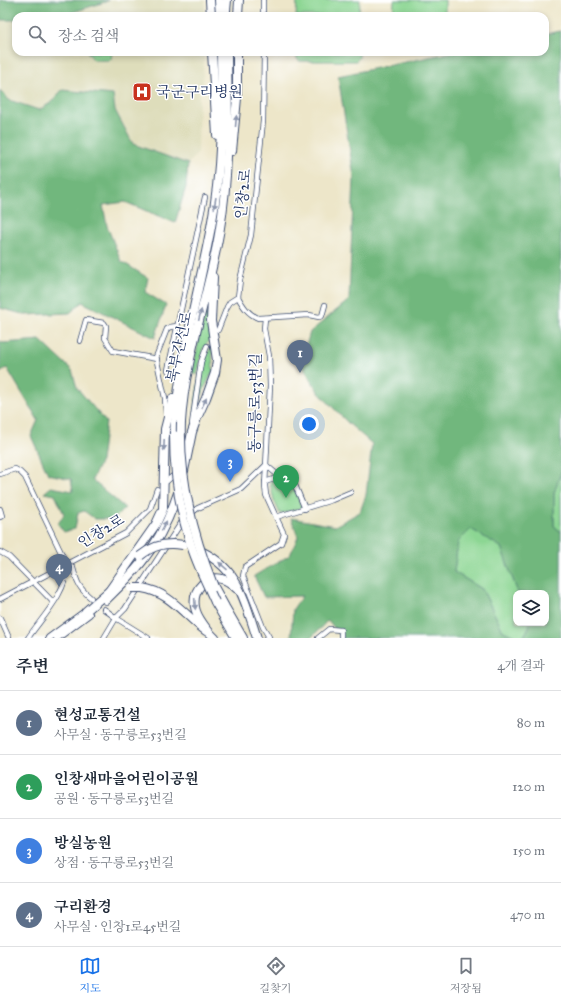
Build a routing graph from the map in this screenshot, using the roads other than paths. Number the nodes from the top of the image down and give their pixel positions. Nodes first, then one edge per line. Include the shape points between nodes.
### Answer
1 (210, 0) edge
2 (219, 0) edge
3 (226, 0) edge
4 (239, 0) edge
5 (263, 0) edge
6 (211, 12) edge
7 (223, 12) edge
8 (224, 12) edge
9 (238, 12) edge
10 (263, 12) edge
11 (212, 56) edge
12 (221, 56) edge
13 (227, 56) edge
14 (237, 56) edge
15 (264, 56) edge
16 (219, 177) junction
17 (226, 188) junction
18 (204, 197) dead end
19 (214, 257) junction
20 (238, 297) junction
21 (325, 305) dead end
22 (265, 318) junction
23 (190, 325) junction
24 (177, 326) junction
25 (218, 330) dead end
26 (80, 341) dead end
27 (207, 346) dead end
28 (157, 360) junction
29 (173, 372) dead end
30 (192, 376) dead end
31 (198, 377) junction
32 (165, 428) junction
33 (192, 432) junction
34 (266, 464) junction
35 (0, 474) edge
36 (256, 475) junction
37 (280, 477) junction
38 (265, 480) junction
39 (167, 481) dead end
40 (157, 489) dead end
41 (351, 492) dead end
42 (0, 508) edge
43 (305, 509) junction
44 (0, 517) edge
45 (276, 517) junction
46 (0, 552) edge
47 (67, 565) junction
48 (32, 581) junction
49 (241, 592) junction
50 (107, 596) junction
51 (91, 598) dead end
52 (0, 599) edge
53 (53, 602) junction
54 (104, 609) dead end
55 (88, 612) junction
56 (0, 618) edge
57 (116, 618) junction
58 (213, 637) edge
59 (9, 638) edge
60 (28, 638) edge
61 (49, 638) edge
62 (57, 638) edge
63 (104, 638) edge
64 (148, 638) edge
65 (236, 638) edge
66 (243, 638) edge
67 (257, 638) edge
68 (268, 638) edge
69 (318, 638) edge
70 (341, 638) edge

1 - 6 highway
2 - 7 highway
3 - 8 highway
4 - 9 highway
5 - 10 street
11 - 16 highway
12 - 16 highway, 북부간선로
13 - 17 highway, 북부간선로
17 -> 14 highway via 232,161
15 - 20 street, 인창2로 via 263,121 251,235
16 -> 23 highway, 북부간선로
17 - 19 highway, 북부간선로
18 - 24 street
33 -> 19 highway via 215,373 217,360 211,321
66 -> 19 highway, 북부간선로, bridge via 214,586 193,529 185,491 181,444 184,388
20 - 22 street via 252,316
20 - 25 street via 230,302
21 - 22 street via 322,316 319,317
22 - 34 street, 동구릉로53번길 via 270,373
23 - 32 highway
23 - 65 highway, 북부간선로, bridge via 178,385 174,435 176,466 184,520 198,566
24 - 28 street via 170,326 167,329
24 - 29 street via 168,370
26 - 28 street via 86,320 104,322 104,335 113,351
27 - 31 street
28 - 32 street via 165,398
30 - 31 street
31 - 33 street
32 -> 50 highway via 163,509 156,524
33 - 39 street via 179,466
50 -> 33 highway via 145,558 160,535 173,507
34 - 36 street
34 - 37 street, 동구릉로53번길
34 - 38 street, 동구릉로53번길
35 - 47 street via 15,470 25,477
36 - 38 street, 동구릉로53번길 via 264,474
36 - 57 street via 241,488 198,508 187,516 125,609
37 - 38 street
37 - 43 street, 동구릉로53번길 via 292,478
38 - 45 street, 동구릉로53번길 via 266,495
40 - 47 street, 인창2로 via 150,509 129,530
41 - 43 street
42 - 44 street
43 - 45 street
45 - 68 street, 동구릉로53번길 via 284,534 281,543 245,567 243,576
46 - 48 street via 9,557
47 - 48 street, 인창2로
47 - 51 street via 73,568 81,590
47 - 53 street via 65,581
48 - 52 street, 인창2로
48 - 53 street
49 -> 50 highway, bridge via 224,566 207,554 171,543 146,551
49 -> 58 highway via 230,582 219,579 207,580 199,587 195,595 195,609
49 - 67 highway
50 - 55 highway
50 - 58 highway, bridge via 131,588 159,592
53 - 60 street
54 - 57 street
55 - 61 street
55 - 62 street
56 - 59 street
57 - 63 street
57 - 64 street
69 - 70 street via 329,629 341,630

